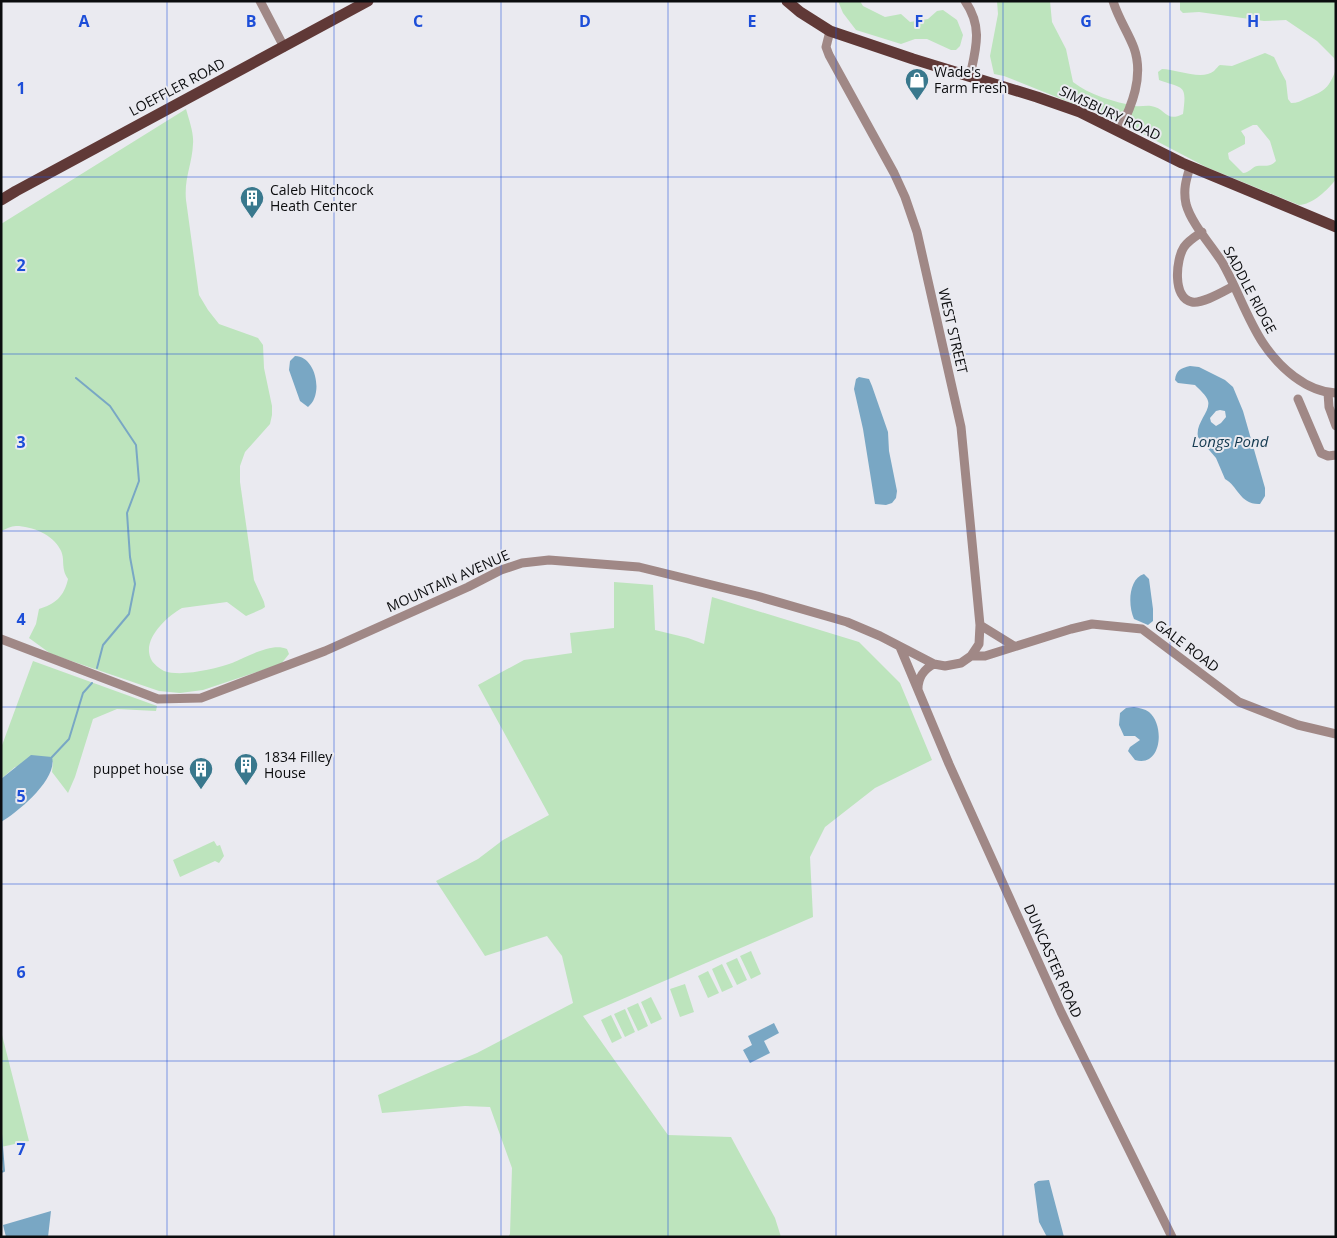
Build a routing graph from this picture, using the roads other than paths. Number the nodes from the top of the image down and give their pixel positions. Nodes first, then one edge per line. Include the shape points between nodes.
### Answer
1 (260, 1) edge
2 (368, 1) edge
3 (787, 1) edge
4 (965, 1) edge
5 (1114, 1) edge
6 (830, 31) junction
7 (284, 47) junction
8 (970, 76) junction
9 (1119, 131) junction
10 (1190, 167) junction
11 (1, 200) edge
12 (1336, 227) edge
13 (1202, 232) junction
14 (1234, 286) junction
15 (1332, 393) edge
16 (1298, 399) dead end
17 (1336, 426) edge
18 (1336, 455) edge
19 (980, 625) junction
20 (1, 640) edge
21 (1014, 646) junction
22 (900, 647) junction
23 (971, 656) junction
24 (934, 664) junction
25 (918, 692) junction
26 (1336, 734) edge
27 (1172, 1237) edge

1 - 7 street
2 - 7 main road, LOEFFLER ROAD
3 - 6 main road, SIMSBURY ROAD
4 - 8 street via 978,33
5 - 9 street via 1134,48 1138,68 1132,102
6 - 8 main road, SIMSBURY ROAD
6 - 19 street, WEST STREET via 826,47 829,55 894,173 917,232 961,427
7 - 11 main road, LOEFFLER ROAD
8 - 9 main road, SIMSBURY ROAD via 1080,112
9 - 10 main road, SIMSBURY ROAD
10 - 12 main road, SIMSBURY ROAD
10 - 13 street, SADDLE RIDGE via 1184,195 1188,210
13 - 14 street, SADDLE RIDGE
13 - 14 street via 1187,243 1181,254 1178,279 1182,294 1188,301 1196,302
14 - 15 street, SADDLE RIDGE via 1261,340 1274,357 1308,386
15 - 17 street via 1329,407
16 - 18 street via 1321,452 1328,456
19 - 21 street
19 - 23 street, WEST STREET via 979,644
20 - 22 street, MOUNTAIN AVENUE via 158,699 201,698 325,651 500,570 549,560 639,567 720,587 847,622
21 - 23 street, GALE ROAD via 985,656
21 - 26 street, GALE ROAD via 1092,624 1142,629 1239,702 1298,725
22 - 24 street, MOUNTAIN AVENUE
22 - 25 street, DUNCASTER ROAD
23 - 24 street, MOUNTAIN AVENUE via 961,663
24 - 25 street via 919,679
25 - 27 street, DUNCASTER ROAD via 1061,1012

